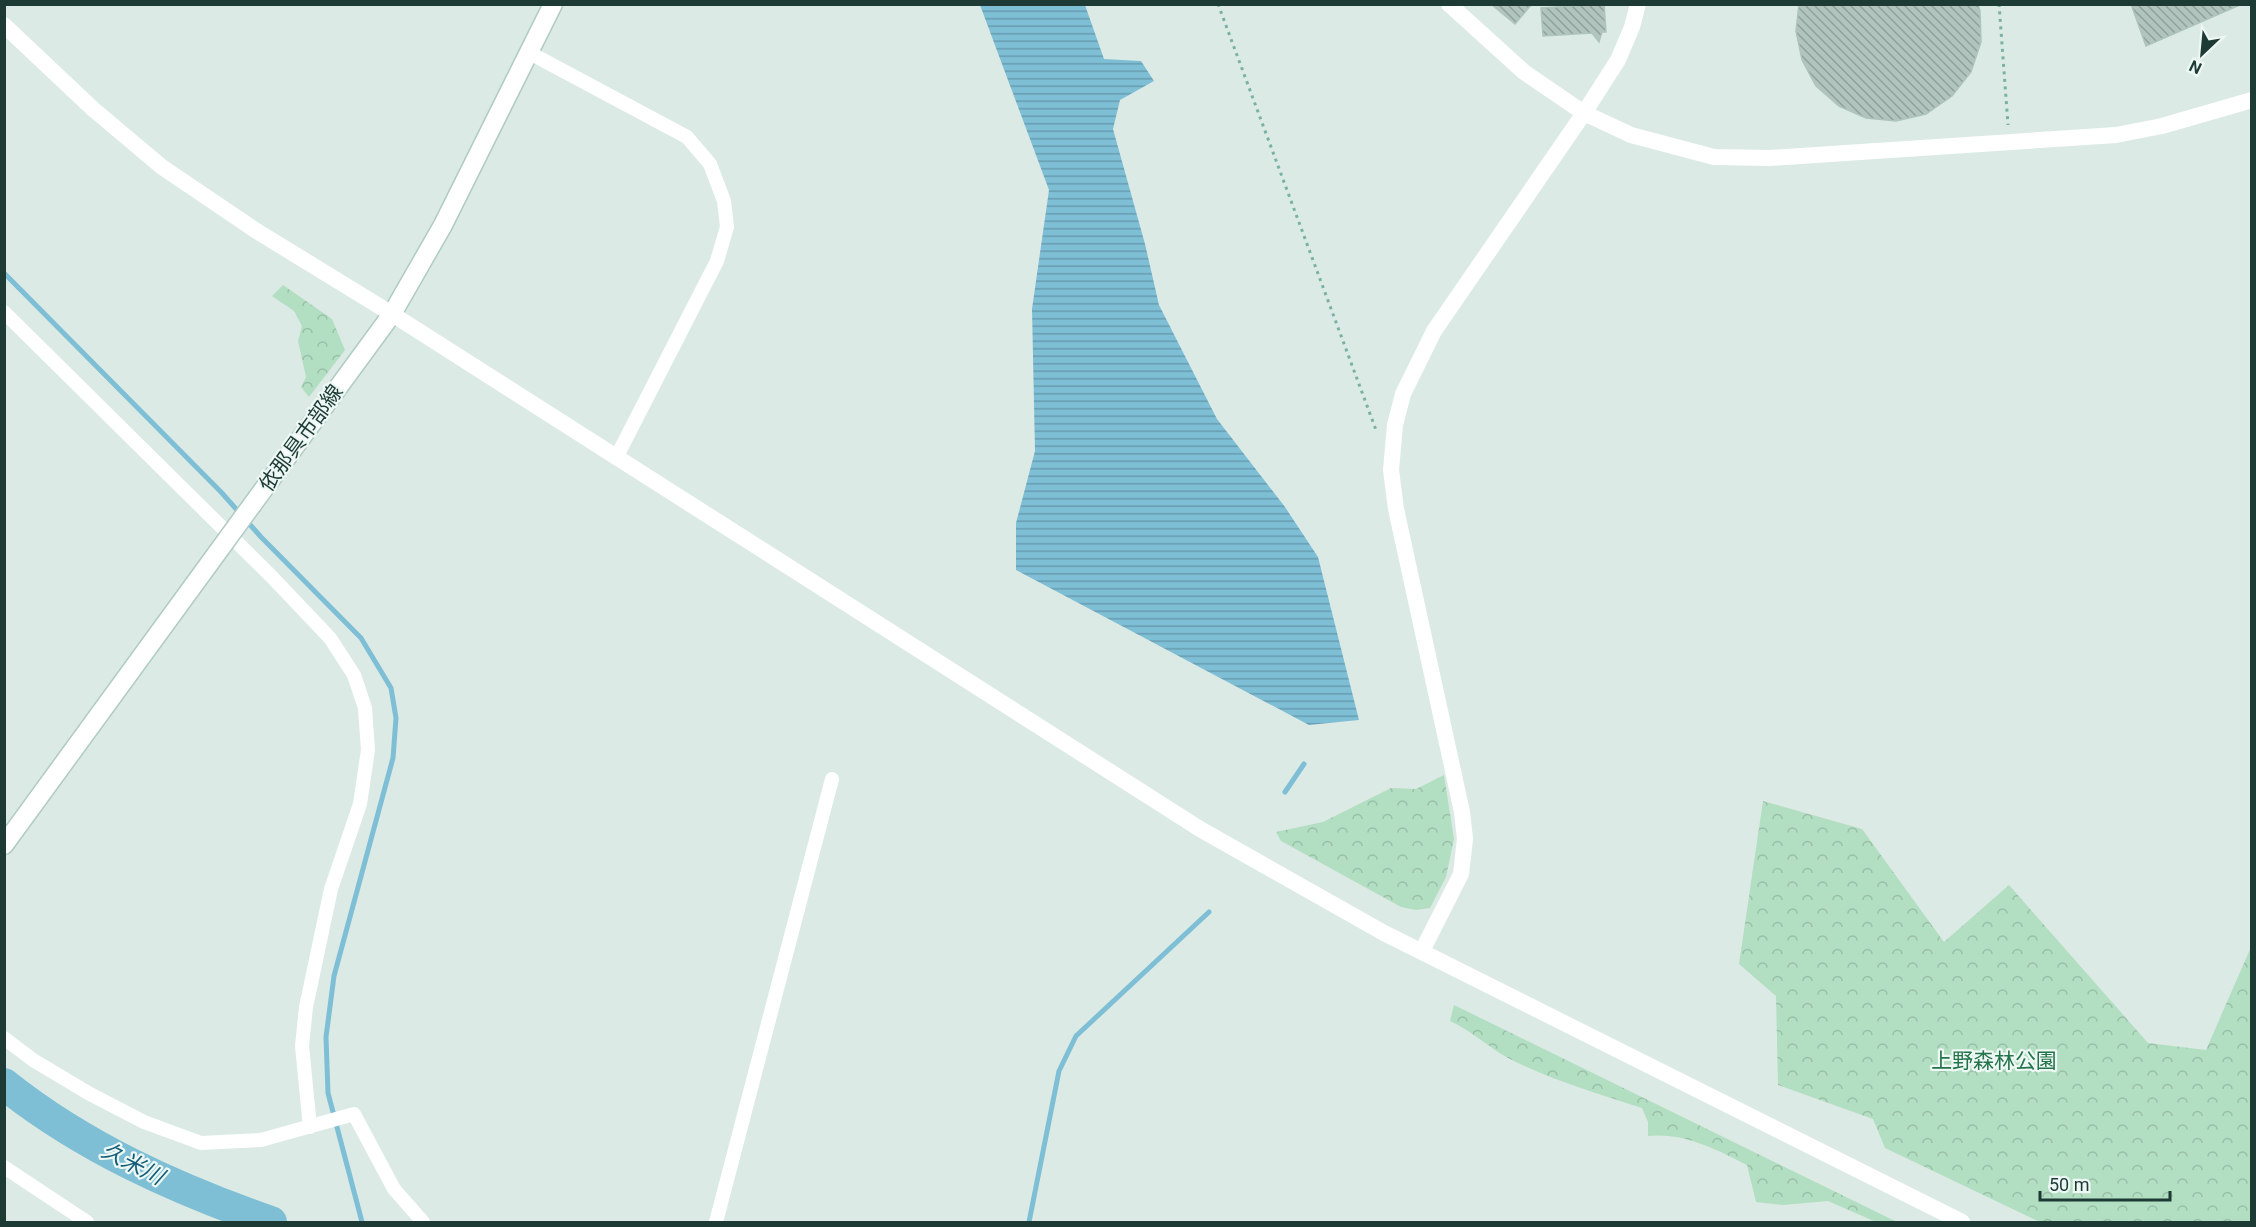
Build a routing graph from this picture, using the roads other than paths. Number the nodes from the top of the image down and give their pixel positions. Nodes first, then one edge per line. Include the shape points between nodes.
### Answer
1 (553, 4) edge
2 (1449, 4) edge
3 (1638, 4) edge
4 (4, 25) edge
5 (528, 52) junction
6 (2252, 100) edge
7 (1584, 113) junction
8 (4, 312) edge
9 (392, 314) junction
10 (616, 458) junction
11 (832, 779) dead end
12 (4, 845) edge
13 (1422, 951) junction
14 (4, 1038) edge
15 (313, 1126) junction
16 (4, 1167) edge
17 (87, 1222) edge
18 (423, 1222) edge
19 (717, 1222) edge
20 (1962, 1222) edge

1 - 5 main road, 依那具市部線
2 - 7 street via 1524,72
3 - 7 street via 1618,60
4 - 9 street via 162,167 255,230
5 - 9 main road, 依那具市部線 via 443,225
5 - 10 street via 687,137 710,164 724,201 727,227 717,261
6 - 7 street via 2116,135 1770,158 1714,157 1664,146
7 - 13 street via 1434,331 1403,394 1395,425 1391,470 1396,509 1465,838 1461,874
8 - 15 street via 272,577 330,638 354,675 365,708 368,750 360,804 331,889 306,1007 302,1046
9 - 10 street
9 - 12 main road, 依那具市部線, bridge
10 - 13 street via 1200,829
11 - 19 street
13 - 20 street
14 - 15 street via 90,1094 144,1122 201,1143 261,1140
15 - 18 street via 354,1114 394,1189
16 - 17 street

